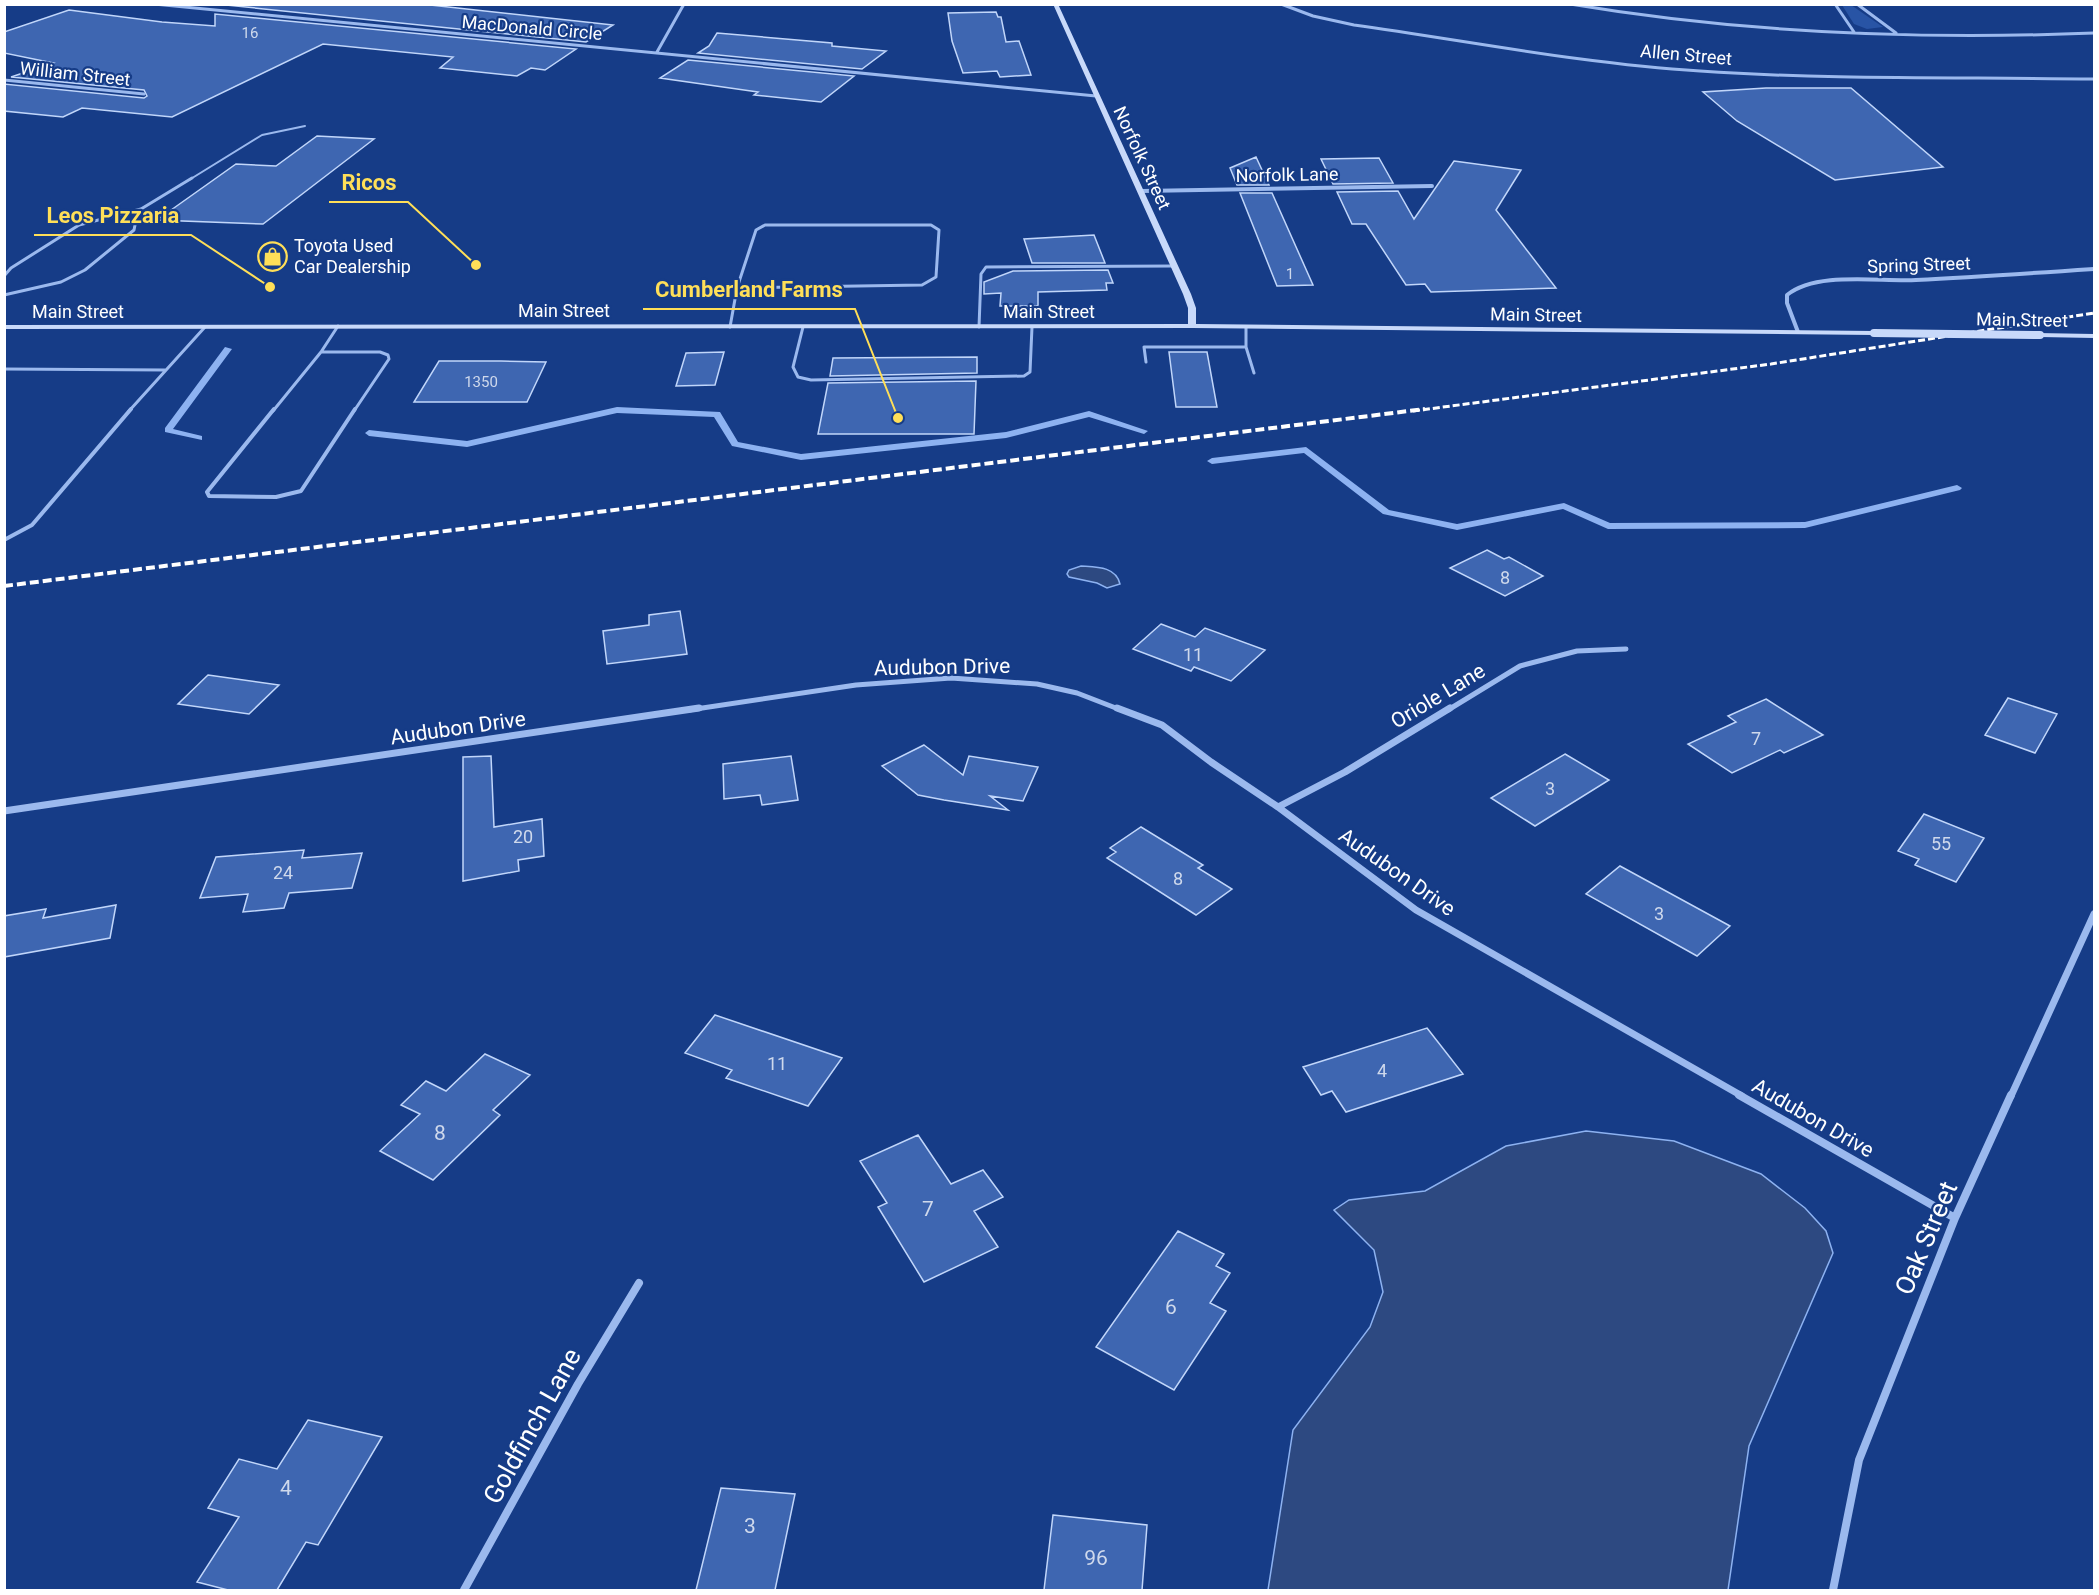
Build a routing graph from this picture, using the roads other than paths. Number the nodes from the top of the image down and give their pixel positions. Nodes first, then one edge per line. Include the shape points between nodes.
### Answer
1 (154, 4) edge
2 (684, 4) edge
3 (1055, 4) edge
4 (1281, 4) edge
5 (1570, 4) edge
6 (1835, 4) edge
7 (1857, 4) edge
8 (1854, 32) junction
9 (1897, 33) junction
10 (2094, 33) edge
11 (657, 52) junction
12 (2094, 79) edge
13 (4, 80) edge
14 (144, 94) dead end
15 (1096, 96) junction
16 (305, 126) dead end
17 (1432, 186) dead end
18 (1142, 191) junction
19 (141, 209) junction
20 (1175, 266) junction
21 (2094, 269) edge
22 (4, 276) edge
23 (4, 288) edge
24 (737, 288) junction
25 (9, 292) junction
26 (4, 295) edge
27 (338, 326) junction
28 (1192, 326) junction
29 (4, 327) edge
30 (206, 327) junction
31 (729, 327) junction
32 (803, 327) junction
33 (979, 327) junction
34 (1032, 327) junction
35 (1245, 327) junction
36 (1798, 332) junction
37 (2094, 336) edge
38 (1246, 347) junction
39 (321, 352) junction
40 (1146, 362) dead end
41 (4, 369) edge
42 (165, 370) junction
43 (1254, 373) dead end
44 (4, 540) edge
45 (1626, 649) dead end
46 (1278, 807) junction
47 (4, 810) edge
48 (2094, 914) edge
49 (1955, 1218) junction
50 (639, 1282) dead end
51 (464, 1590) edge
52 (1833, 1590) edge

1 - 11 street, MacDonald Circle
2 - 11 street
3 - 15 main road, Norfolk Street
4 - 12 street, Allen Street via 1354,26 1698,71
5 - 8 street via 1698,22
6 - 8 street
7 - 9 street
8 - 9 street
9 - 10 street
11 - 15 street, MacDonald Circle
13 - 14 street, William Street
15 - 18 main road, Norfolk Street
16 - 19 lane via 262,135
17 - 18 street, Norfolk Lane
18 - 20 main road, Norfolk Street
19 - 22 lane via 79,225
19 - 25 lane via 134,230 79,274 39,288
20 - 28 main road, Norfolk Street via 1192,308
20 - 33 lane via 986,267 981,274
21 - 36 street, Spring Street via 1812,284 1787,295
23 - 25 lane
24 - 24 lane via 922,285 936,277 939,230 931,225 765,225 756,230
24 - 31 lane
25 - 26 lane
27 - 30 main road, Main Street
27 - 31 main road, Main Street
27 - 39 lane
28 - 34 main road, Main Street
28 - 35 main road, Main Street
29 - 30 main road, Main Street
30 - 42 lane
31 - 32 main road, Main Street
32 - 33 main road, Main Street
32 - 34 lane via 793,367 798,377 811,380 1024,376 1030,372
33 - 34 main road, Main Street
35 - 36 main road, Main Street
35 - 38 lane
36 - 37 main road, Main Street, bridge
38 - 40 lane via 1144,347
38 - 43 lane
39 - 39 lane via 207,492 209,496 276,497 301,491 389,359 388,354 380,352
41 - 42 lane
42 - 44 lane via 32,525
45 - 46 street, Oriole Lane via 1577,651 1520,666 1345,772
46 - 47 street, Audubon Drive via 1162,726 1117,707 1037,684 951,678 856,685
46 - 49 street, Audubon Drive via 1416,910
48 - 49 street, Oak Street
49 - 52 street, Oak Street via 1859,1460
50 - 51 street, Goldfinch Lane

